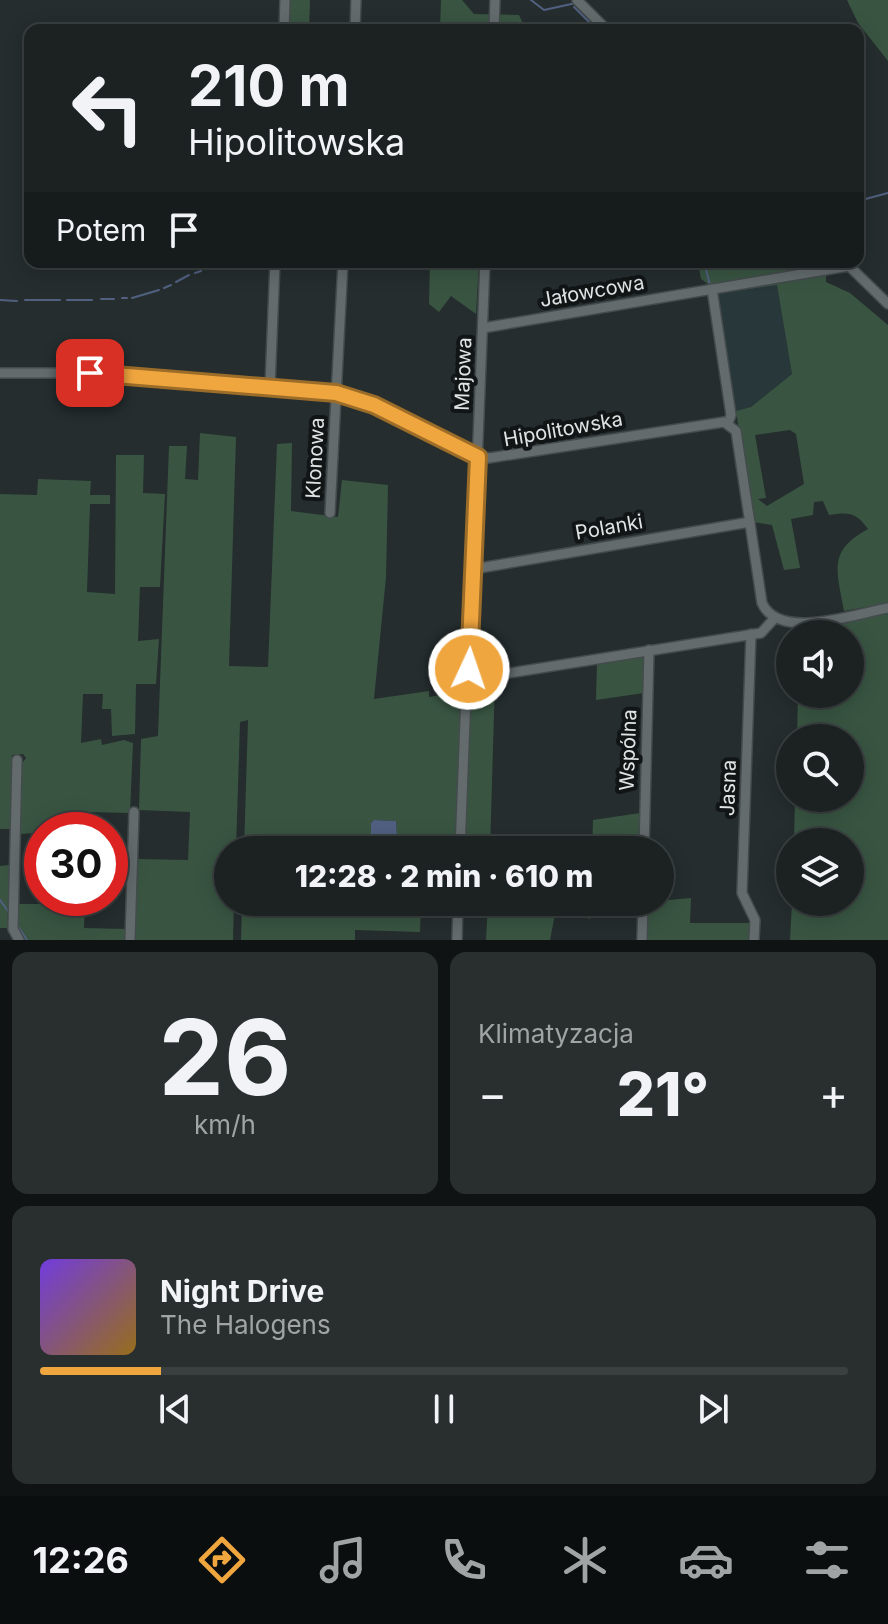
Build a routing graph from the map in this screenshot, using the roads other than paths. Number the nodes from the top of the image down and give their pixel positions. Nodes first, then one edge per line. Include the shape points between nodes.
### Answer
1 (285, 0) edge
2 (356, 0) edge
3 (495, 0) edge
4 (577, 0) edge
5 (284, 24) edge
6 (355, 24) edge
7 (494, 24) edge
8 (601, 24) edge
9 (275, 268) edge
10 (343, 268) edge
11 (485, 268) edge
12 (825, 268) edge
13 (851, 268) edge
14 (712, 289) junction
15 (888, 304) edge
16 (483, 328) junction
17 (0, 373) edge
18 (270, 386) junction
19 (336, 393) junction
20 (728, 423) junction
21 (478, 457) junction
22 (330, 513) dead end
23 (750, 522) junction
24 (474, 569) junction
25 (888, 608) edge
26 (774, 619) junction
27 (751, 634) junction
28 (649, 650) junction
29 (472, 679) junction
30 (17, 760) dead end
31 (134, 812) dead end
32 (461, 836) edge
33 (644, 836) edge
34 (458, 916) edge
35 (643, 916) edge
36 (19, 940) edge
37 (130, 940) edge
38 (457, 940) edge
39 (642, 940) edge
40 (754, 940) edge

1 - 5 street
2 - 6 street
3 - 7 street
4 - 8 street
9 - 18 street
10 - 19 street, Klonowa
11 - 16 street, Majowa
12 - 14 street, Jałowcowa
13 - 15 street
14 - 16 street, Jałowcowa
14 - 20 street
16 - 21 street, Majowa
17 - 18 street, Hipolitowska via 117,373
18 - 19 street, Hipolitowska
19 - 21 street, Hipolitowska via 374,405
19 - 22 street, Klonowa
20 - 21 street, Hipolitowska
20 - 23 street via 736,431
21 - 24 street, Majowa
23 - 24 street, Polanki
23 - 26 street via 762,603
24 - 29 street, Majowa
25 - 26 street via 796,624
26 - 27 street via 764,632
27 - 28 street
27 - 40 street, Jasna via 742,893 755,920
28 - 29 street
28 - 33 street, Wspólna
29 - 32 street, Majowa via 466,695
30 - 36 street via 13,929
31 - 37 street
34 - 38 street
35 - 39 street

